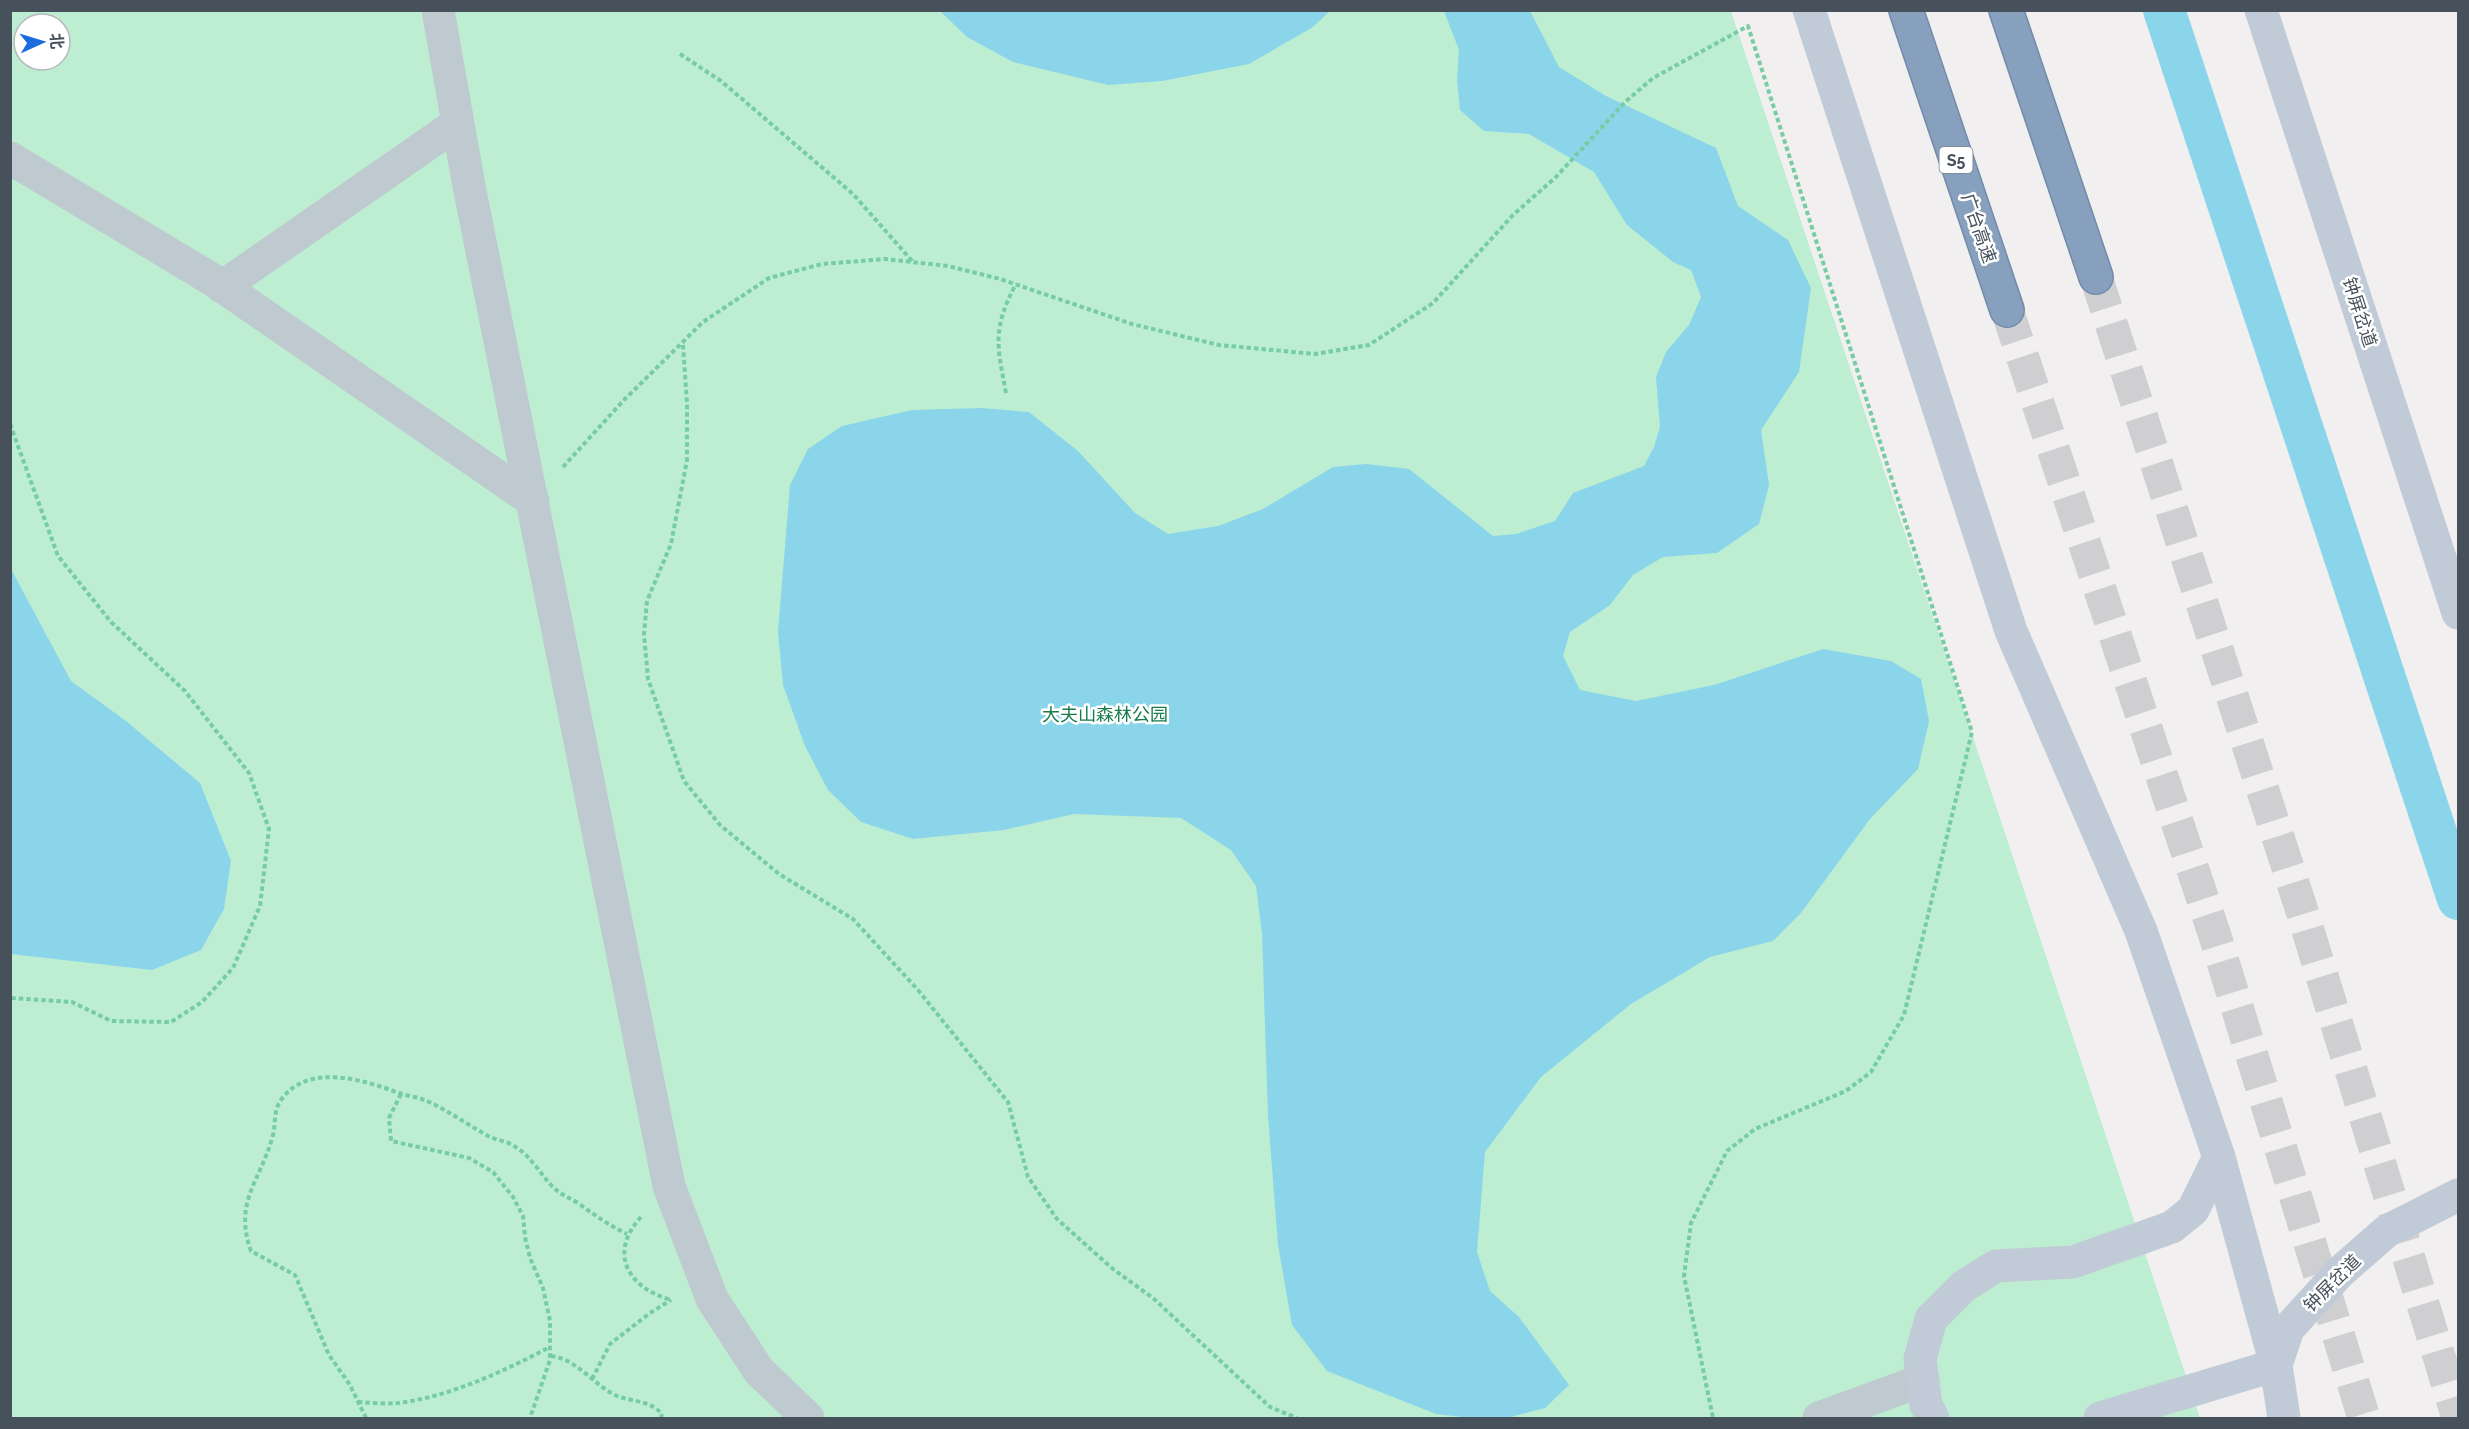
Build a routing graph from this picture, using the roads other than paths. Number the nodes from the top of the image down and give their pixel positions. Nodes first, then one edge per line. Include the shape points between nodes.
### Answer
1 (438, 10) edge
2 (1809, 10) edge
3 (1906, 10) edge
4 (2006, 10) edge
5 (2261, 10) edge
6 (458, 123) junction
7 (10, 158) edge
8 (2096, 277) tunnel mouth
9 (222, 287) junction
10 (2007, 310) tunnel mouth
11 (533, 501) junction
12 (2458, 613) edge
13 (2219, 1157) junction
14 (2458, 1196) edge
15 (2276, 1365) junction
16 (1923, 1380) junction
17 (808, 1419) edge
18 (1819, 1419) edge
19 (1933, 1419) edge
20 (2100, 1419) edge
21 (2284, 1419) edge

1 - 6 street
2 - 13 street via 2011,631 2141,931
3 - 10 highway, 广台高速 / S5
4 - 8 highway
5 - 12 street, 钟屏岔道
6 - 9 street
6 - 11 street
7 - 9 street
9 - 11 street
11 - 17 street via 669,1186 712,1299 759,1371
13 - 15 street
13 - 16 street via 2193,1210 2172,1227 2073,1262 1996,1266 1964,1286 1931,1319 1920,1359
14 - 15 street, 钟屏岔道 via 2387,1231 2340,1272 2288,1329
15 - 20 street
15 - 21 street, 钟屏岔道
16 - 18 street
16 - 19 street via 1926,1405

